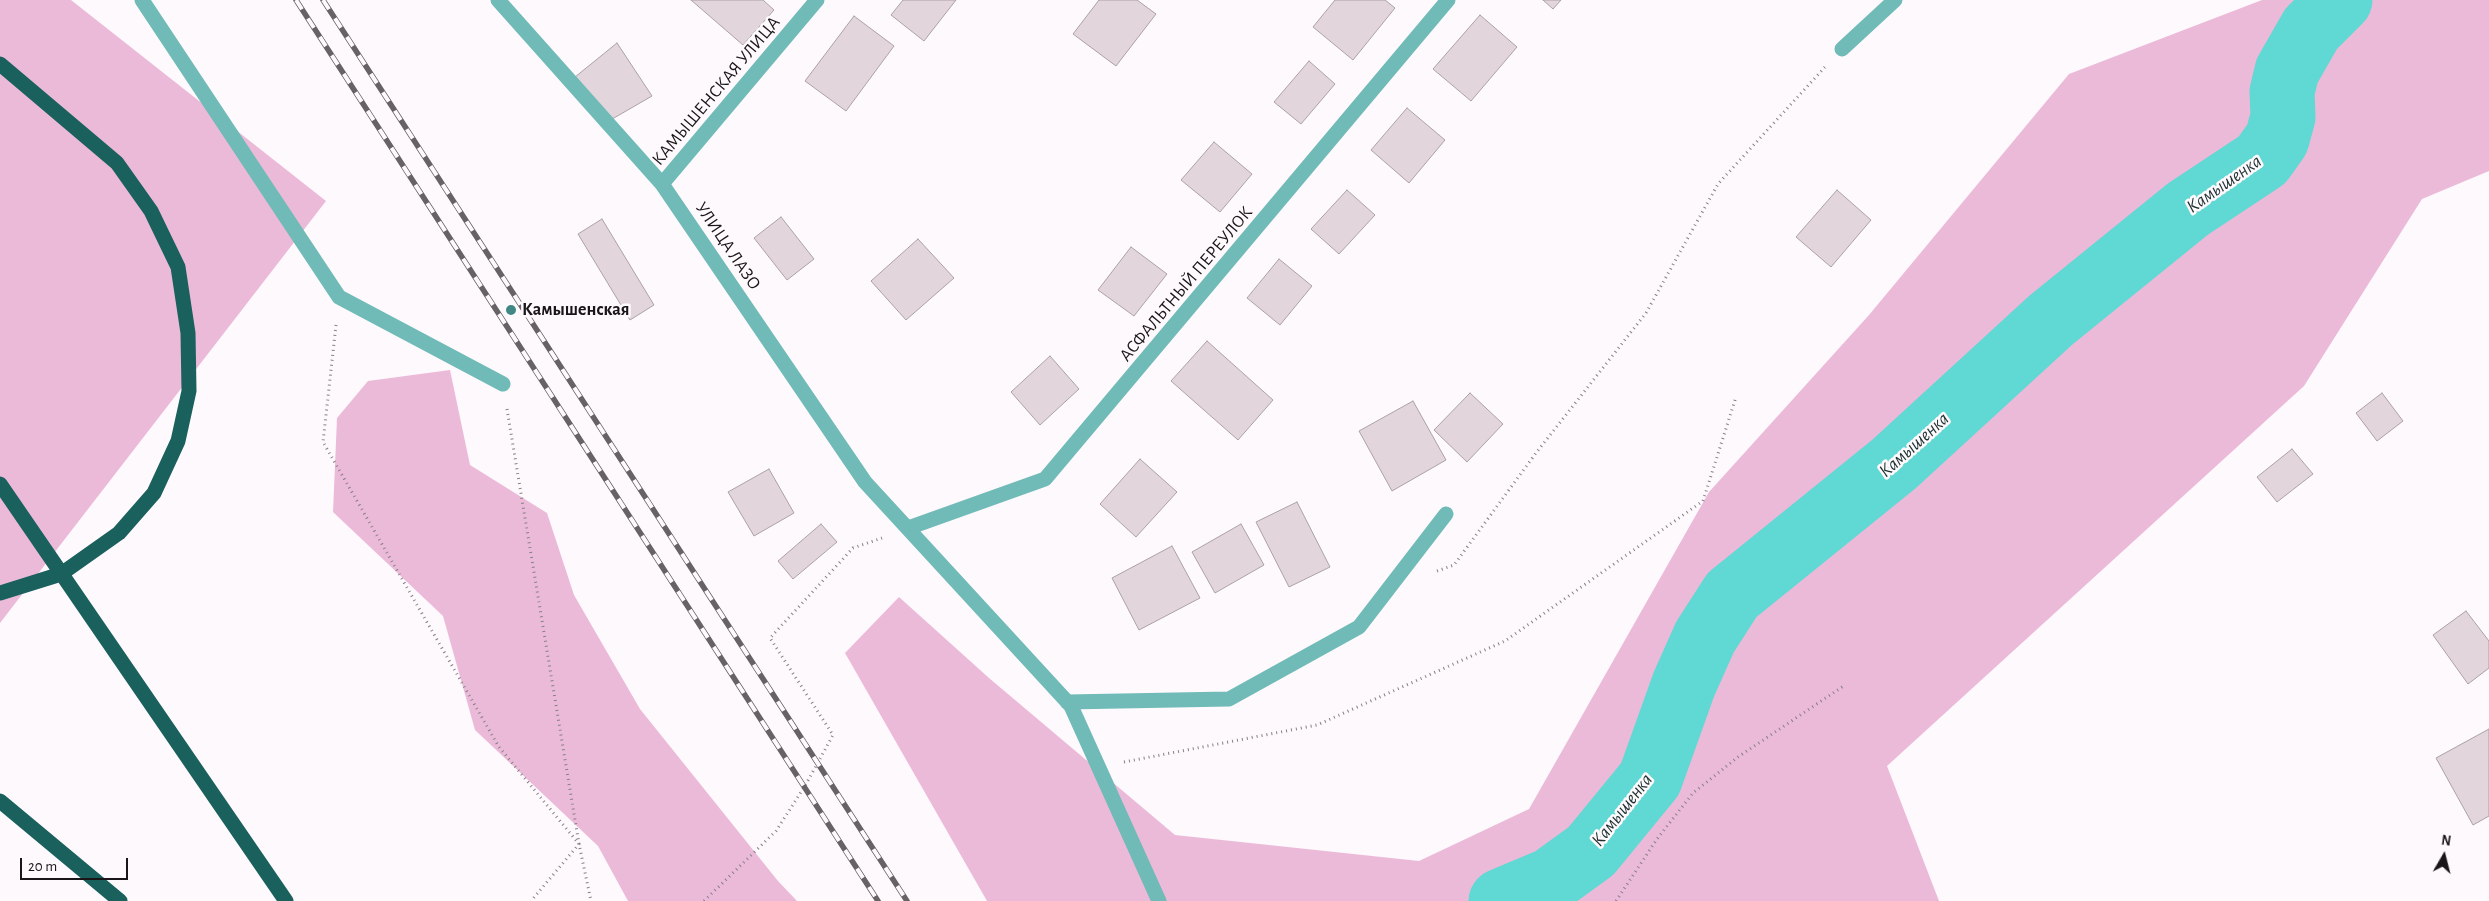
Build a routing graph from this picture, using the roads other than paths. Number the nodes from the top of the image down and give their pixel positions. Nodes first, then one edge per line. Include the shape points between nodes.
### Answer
1 (142, 0) edge
2 (498, 0) edge
3 (817, 0) edge
4 (1448, 0) edge
5 (1894, 0) edge
6 (1842, 49) road end
7 (0, 64) edge
8 (662, 184) junction
9 (502, 384) road end
10 (0, 484) edge
11 (1446, 514) dead end
12 (908, 528) junction
13 (0, 593) edge
14 (1067, 702) junction
15 (0, 801) edge
16 (120, 901) edge
17 (286, 901) edge
18 (1160, 901) edge

1 - 9 street via 339,297
2 - 8 street, УЛИЦА ЛАЗО
3 - 8 street, КАМЫШЕНСКАЯ УЛИЦА
4 - 12 street, АСФАЛЬТНЫЙ ПЕРЕУЛОК via 1046,480
5 - 6 street
7 - 13 highway via 117,163 151,211 178,267 188,333 189,391 178,442 154,493 120,533 61,574
8 - 12 street, УЛИЦА ЛАЗО via 865,482
10 - 17 highway
11 - 14 street via 1359,627 1229,699
12 - 14 street, УЛИЦА ЛАЗО
14 - 18 street, УЛИЦА ЛАЗО
15 - 16 highway

